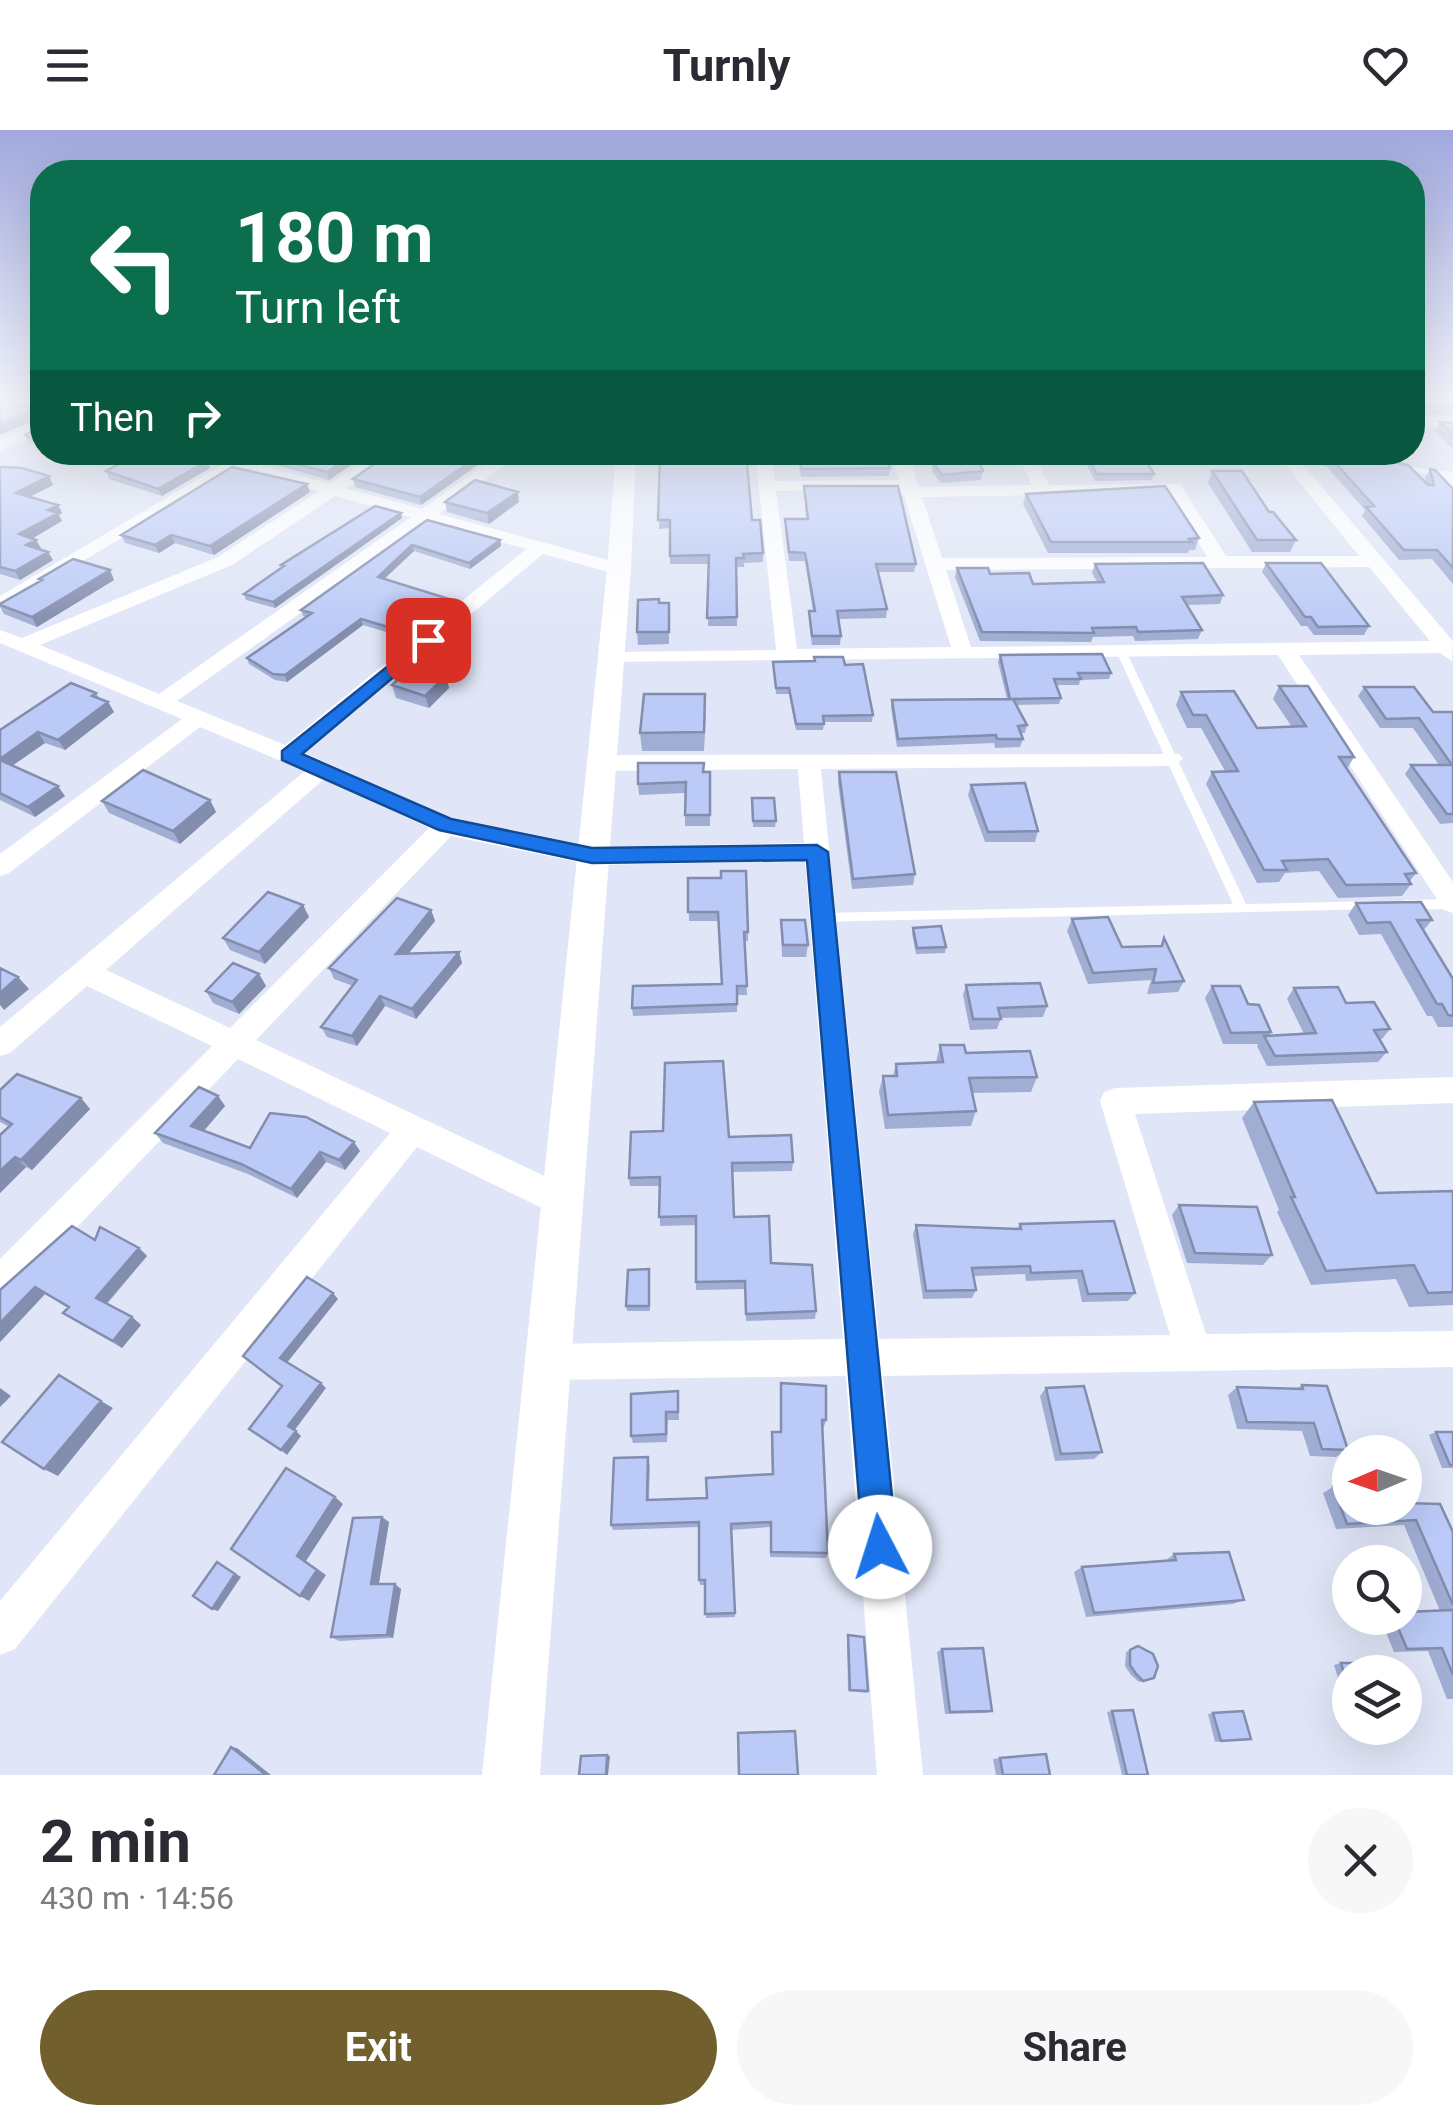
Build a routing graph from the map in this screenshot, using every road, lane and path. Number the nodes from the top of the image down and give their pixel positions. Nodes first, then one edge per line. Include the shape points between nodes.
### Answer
1 (217, 475) edge
2 (291, 475) edge
3 (355, 475) edge
4 (482, 475) edge
5 (625, 475) edge
6 (766, 475) edge
7 (905, 475) edge
8 (1035, 475) edge
9 (1302, 475) edge
10 (768, 486) junction
11 (332, 490) junction
12 (1043, 490) junction
13 (910, 492) junction
14 (426, 515) junction
15 (540, 547) junction
16 (1220, 562) junction
17 (1374, 562) junction
18 (932, 564) junction
19 (620, 568) junction
20 (0, 604) edge
21 (0, 636) edge
22 (23, 645) junction
23 (1284, 650) junction
24 (1451, 650) edge
25 (1120, 651) junction
26 (786, 652) junction
27 (963, 653) junction
28 (610, 658) junction
29 (162, 702) junction
30 (198, 718) junction
31 (288, 755) junction
32 (1170, 758) junction
33 (809, 762) junction
34 (600, 763) junction
35 (322, 769) junction
36 (446, 826) junction
37 (817, 852) junction
38 (592, 856) junction
39 (0, 867) edge
40 (1453, 904) edge
41 (1242, 909) junction
42 (823, 918) junction
43 (84, 972) junction
44 (232, 1043) junction
45 (0, 1044) edge
46 (1453, 1090) edge
47 (412, 1130) junction
48 (562, 1201) junction
49 (0, 1283) edge
50 (1453, 1348) edge
51 (1194, 1354) junction
52 (863, 1357) junction
53 (548, 1362) junction
54 (0, 1634) edge
55 (512, 1775) edge
56 (900, 1775) edge

1 - 20 street
2 - 11 street
3 - 11 street
4 - 14 street
5 - 19 street
6 - 10 street
7 - 13 street
8 - 12 street
9 - 17 street
10 - 13 street via 901,485
10 - 26 street
11 - 14 street
11 - 22 street via 225,562
12 - 13 street
12 - 16 street via 1174,488
13 - 18 street
14 - 15 street
14 - 29 street
15 - 19 street
15 - 31 street
16 - 17 street
16 - 18 street
17 - 24 street
18 - 27 street
19 - 28 street
21 - 22 street
22 - 29 street
23 - 24 street
23 - 25 street
23 - 40 street
25 - 27 street
25 - 32 lane
26 - 27 street
26 - 28 street
28 - 34 street
29 - 30 street
30 - 31 street
30 - 39 street
31 - 35 street
32 - 33 street
32 - 41 lane
33 - 34 street
33 - 37 street
34 - 38 street
35 - 36 street
35 - 43 street
36 - 38 street
36 - 44 street
37 - 38 street
37 - 42 street
38 - 48 street
40 - 41 lane
41 - 42 lane
42 - 52 street
43 - 44 street
43 - 45 street
44 - 47 street
44 - 49 street
46 - 51 street via 1115,1101
47 - 48 street
47 - 54 street
48 - 53 street
50 - 51 street
51 - 52 street
52 - 53 street
52 - 56 street
53 - 55 street

